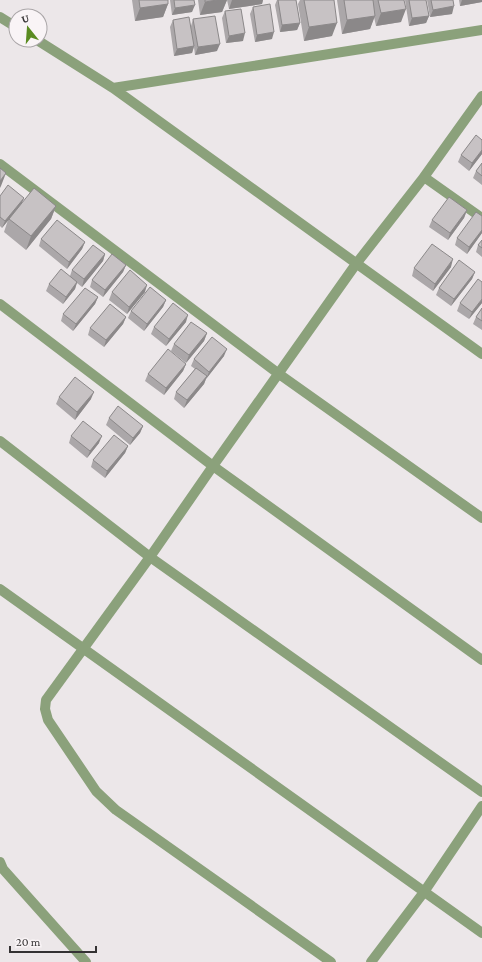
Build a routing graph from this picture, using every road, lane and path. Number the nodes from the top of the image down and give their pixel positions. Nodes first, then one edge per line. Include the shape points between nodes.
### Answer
1 (482, 30) edge
2 (48, 47) edge
3 (113, 88) junction
4 (482, 96) edge
5 (0, 164) edge
6 (424, 176) junction
7 (482, 218) edge
8 (356, 264) junction
9 (0, 304) edge
10 (482, 354) edge
11 (279, 374) junction
12 (0, 441) edge
13 (213, 466) junction
14 (482, 518) edge
15 (150, 557) junction
16 (0, 589) edge
17 (83, 648) junction
18 (482, 660) edge
19 (482, 792) edge
20 (482, 806) edge
21 (1, 868) edge
22 (424, 892) junction
23 (482, 933) edge
24 (86, 962) edge
25 (331, 962) edge
26 (371, 962) edge

1 - 3 street
2 - 3 street
3 - 8 street
4 - 6 street
5 - 11 street
6 - 7 street
6 - 8 street
8 - 10 street
8 - 11 street
9 - 13 street
11 - 13 street
11 - 14 street
12 - 15 street
13 - 15 street
13 - 18 street
15 - 17 street
15 - 19 street
16 - 17 street
17 - 22 street
17 - 25 street via 46,700 45,709 48,720 96,791 116,810
20 - 22 street
21 - 24 street
22 - 23 street
22 - 26 street

